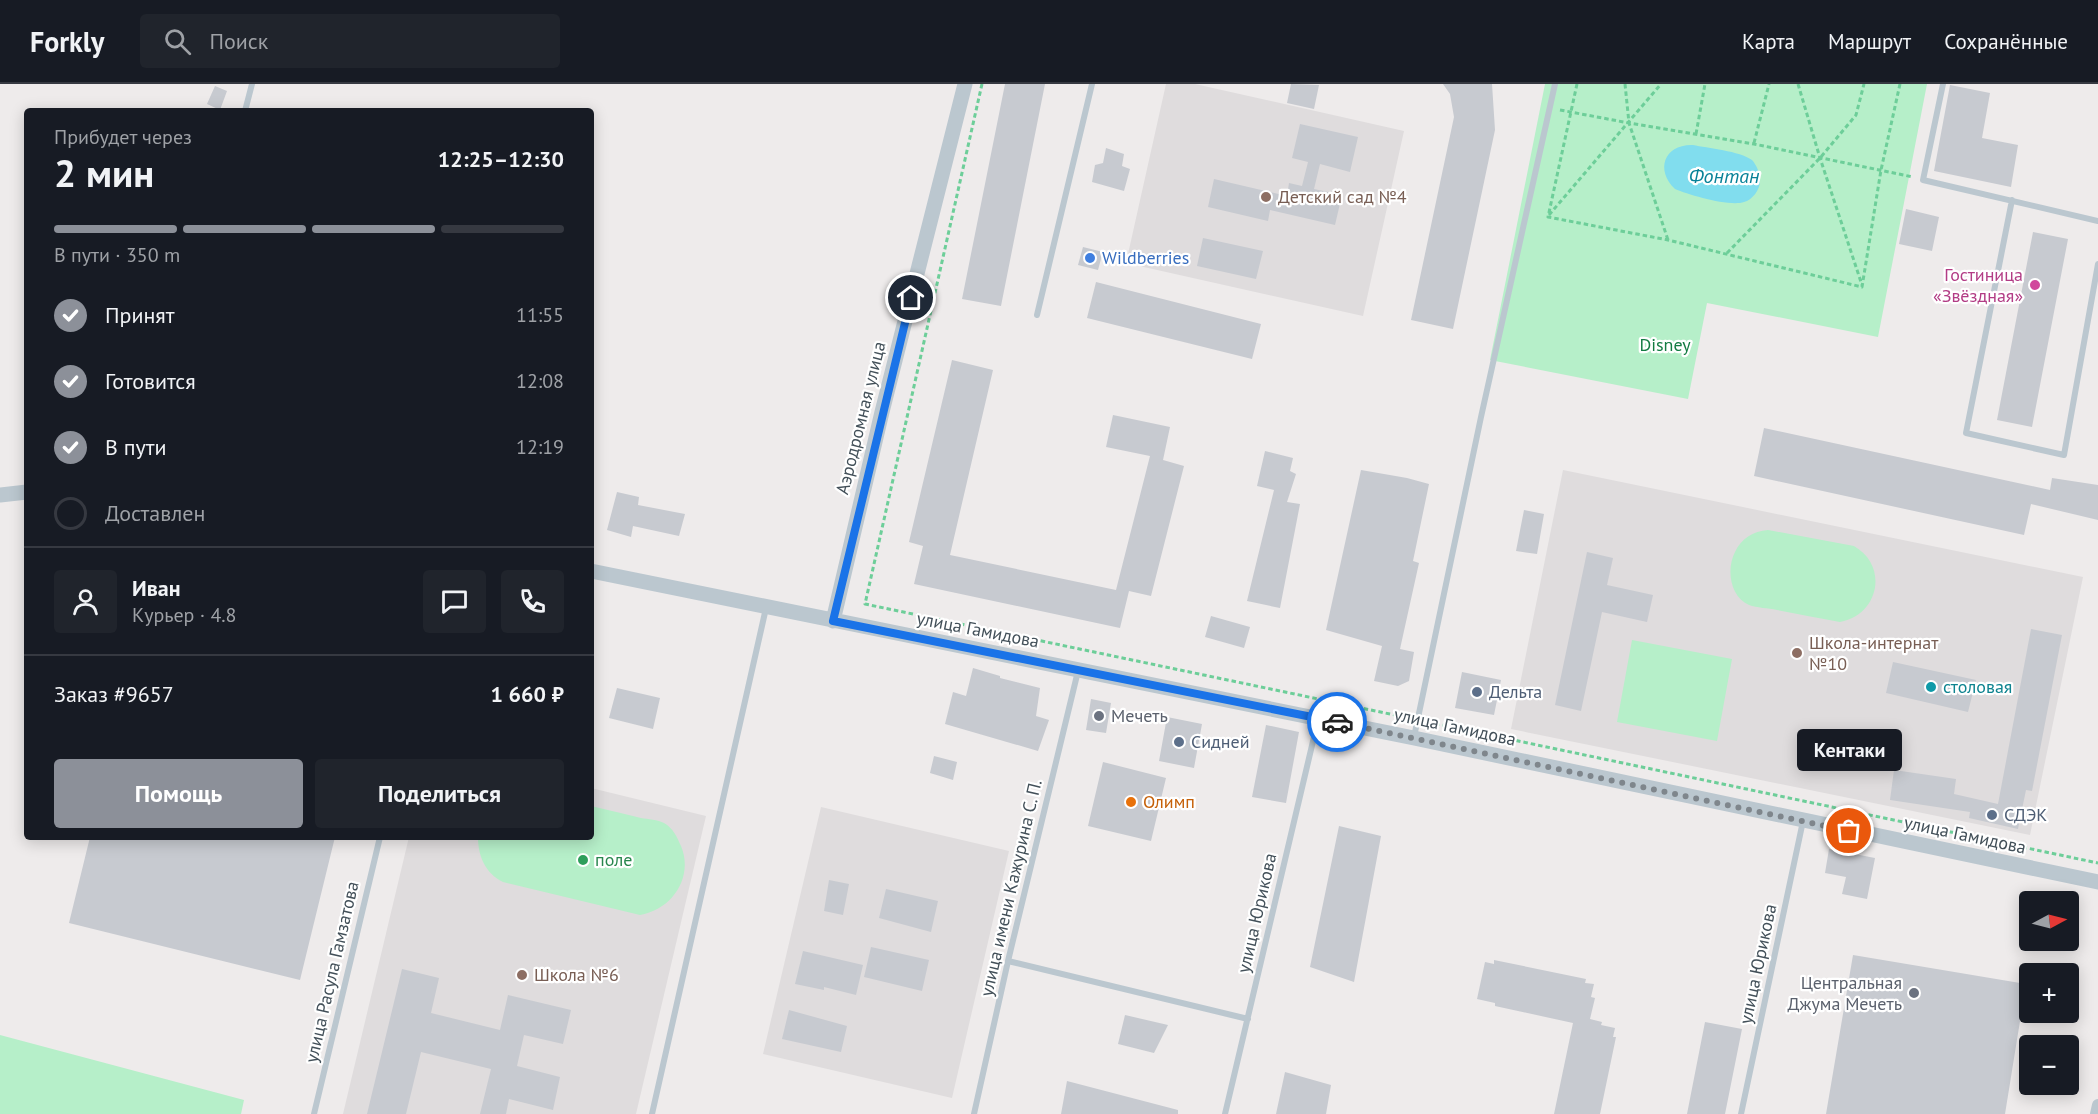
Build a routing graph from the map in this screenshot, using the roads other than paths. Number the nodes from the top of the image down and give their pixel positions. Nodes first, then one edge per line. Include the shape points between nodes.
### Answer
1 (252, 84) edge
2 (965, 84) edge
3 (1092, 84) edge
4 (1943, 84) edge
5 (1554, 85) edge
6 (246, 108) edge
7 (2012, 200) junction
8 (2098, 221) edge
9 (2098, 264) edge
10 (1037, 315) dead end
11 (24, 492) edge
12 (0, 495) edge
13 (594, 572) edge
14 (766, 607) junction
15 (833, 621) junction
16 (1078, 670) junction
17 (1319, 719) junction
18 (1414, 738) junction
19 (1804, 821) junction
20 (379, 840) edge
21 (2098, 882) edge
22 (1008, 961) junction
23 (1248, 1019) junction
24 (2098, 1105) edge
25 (314, 1114) edge
26 (652, 1114) edge
27 (974, 1114) edge
28 (1225, 1114) edge
29 (1741, 1114) edge
30 (2096, 1114) edge

1 - 6 lane
2 - 15 street, Аэродромная улица
3 - 10 lane
4 - 7 lane via 1923,180
5 - 18 lane
7 - 8 lane
7 - 9 lane via 1966,433 2064,455
11 - 12 street
13 - 14 street, улица Гамидова
14 - 15 street, улица Гамидова
14 - 26 lane
15 - 16 street, улица Гамидова
16 - 17 street, улица Гамидова
16 - 22 lane, улица имени Кажурина С. П.
17 - 18 street, улица Гамидова
17 - 23 lane, улица Юрикова
18 - 19 street, улица Гамидова
19 - 21 street, улица Гамидова
19 - 29 lane, улица Юрикова
20 - 25 lane, улица Расула Гамзатова
22 - 23 lane
22 - 27 lane, улица имени Кажурина С. П.
23 - 28 lane, улица Юрикова
24 - 30 street

